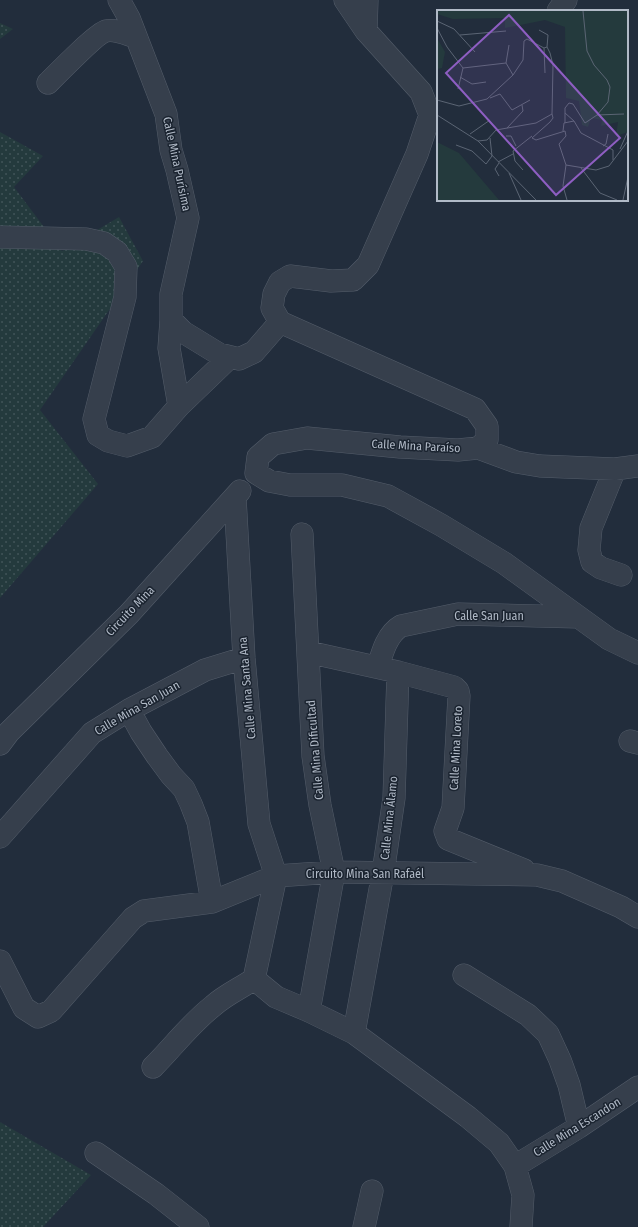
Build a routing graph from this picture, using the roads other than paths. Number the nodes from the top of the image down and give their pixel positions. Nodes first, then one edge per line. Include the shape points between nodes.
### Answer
1 (120, 0) edge
2 (345, 0) edge
3 (367, 0) edge
4 (566, 0) edge
5 (559, 10) edge
6 (366, 31) junction
7 (136, 37) junction
8 (48, 83) dead end
9 (434, 112) edge
10 (5, 233) edge
11 (171, 320) junction
12 (280, 322) junction
13 (230, 357) junction
14 (179, 406) junction
15 (478, 448) junction
16 (638, 466) edge
17 (615, 469) junction
18 (256, 473) junction
19 (235, 497) junction
20 (302, 534) dead end
21 (621, 575) dead end
22 (578, 617) junction
23 (308, 652) junction
24 (638, 653) edge
25 (244, 658) junction
26 (388, 669) junction
27 (129, 710) junction
28 (0, 744) edge
29 (0, 837) edge
30 (334, 872) junction
31 (383, 873) junction
32 (537, 875) junction
33 (276, 876) junction
34 (212, 902) junction
35 (638, 917) edge
36 (0, 961) edge
37 (464, 975) dead end
38 (254, 979) junction
39 (309, 1010) junction
40 (354, 1033) junction
41 (153, 1067) dead end
42 (638, 1087) edge
43 (579, 1127) junction
44 (96, 1153) dead end
45 (514, 1166) junction
46 (372, 1191) dead end
47 (198, 1227) edge
48 (364, 1227) edge
49 (521, 1227) edge

1 - 7 street, Calle Mina Purísima
2 - 6 street
3 - 6 street
4 - 5 street
6 - 9 street via 422,92
7 - 8 street via 116,31 105,31
7 - 11 street, Calle Mina Purísima via 166,114 171,150 188,218 172,294
9 - 12 street via 368,265 352,280 331,281 290,276 280,282 274,294 272,308
10 - 14 street via 86,239 104,243 117,252 126,267 125,297 94,419 98,435 108,442 126,446 152,437
11 - 13 street via 183,332 219,354
11 - 14 street, Calle Mina Purísima via 169,348
12 - 13 street via 254,352 239,359
12 - 15 street, Calle Mina Paraíso via 475,409 487,426 486,440
13 - 14 street
15 - 17 street via 516,462 540,466
15 - 18 street, Calle Mina Paraíso via 458,450 400,447 307,438 273,444 258,457
16 - 17 street
17 - 21 street via 590,528 589,550 592,562
18 - 19 street, Circuito Mina
18 - 22 street via 269,481 290,485 342,485 388,496 504,563
19 - 25 street, Calle Mina Santa Ana
19 - 28 street, Circuito Mina via 129,614 8,732
20 - 23 street, Calle Mina Dificultad
22 - 24 street via 609,639
22 - 26 street, Calle San Juan via 458,614 401,626 396,629 383,649
23 - 26 street, Calle Mina Loreto
23 - 30 street, Calle Mina Dificultad via 313,756
25 - 27 street, Calle Mina San Juan via 205,670
25 - 33 street, Calle Mina Santa Ana via 259,824
26 - 31 street, Calle Mina Álamo via 394,798
26 - 32 street, Calle Mina Loreto via 454,687 458,691 453,808 446,831 448,839
27 - 29 street, Calle Mina San Juan via 92,733
27 - 34 street via 157,756 184,789 191,804 198,822
30 - 31 street, Circuito Mina San Rafaél
30 - 33 street, Circuito Mina San Rafaél
30 - 39 street, Calle Mina Dificultad
31 - 32 street, Circuito Mina San Rafaél
31 - 40 street, Calle Mina Álamo
32 - 35 street, Circuito Mina San Rafaél via 562,881
33 - 34 street, Circuito Mina San Rafaél
33 - 38 street
34 - 36 street, Circuito Mina San Rafaél via 144,911 132,918 51,1011 38,1017 24,1008
37 - 43 street via 528,1015 548,1034 569,1085
38 - 39 street via 276,997
38 - 41 street via 214,1005 189,1026
39 - 40 street
40 - 45 street via 468,1117 499,1144
42 - 43 street, Calle Mina Escandon
43 - 45 street, Calle Mina Escandon
44 - 47 street via 156,1194
45 - 49 street via 523,1195
46 - 48 street

